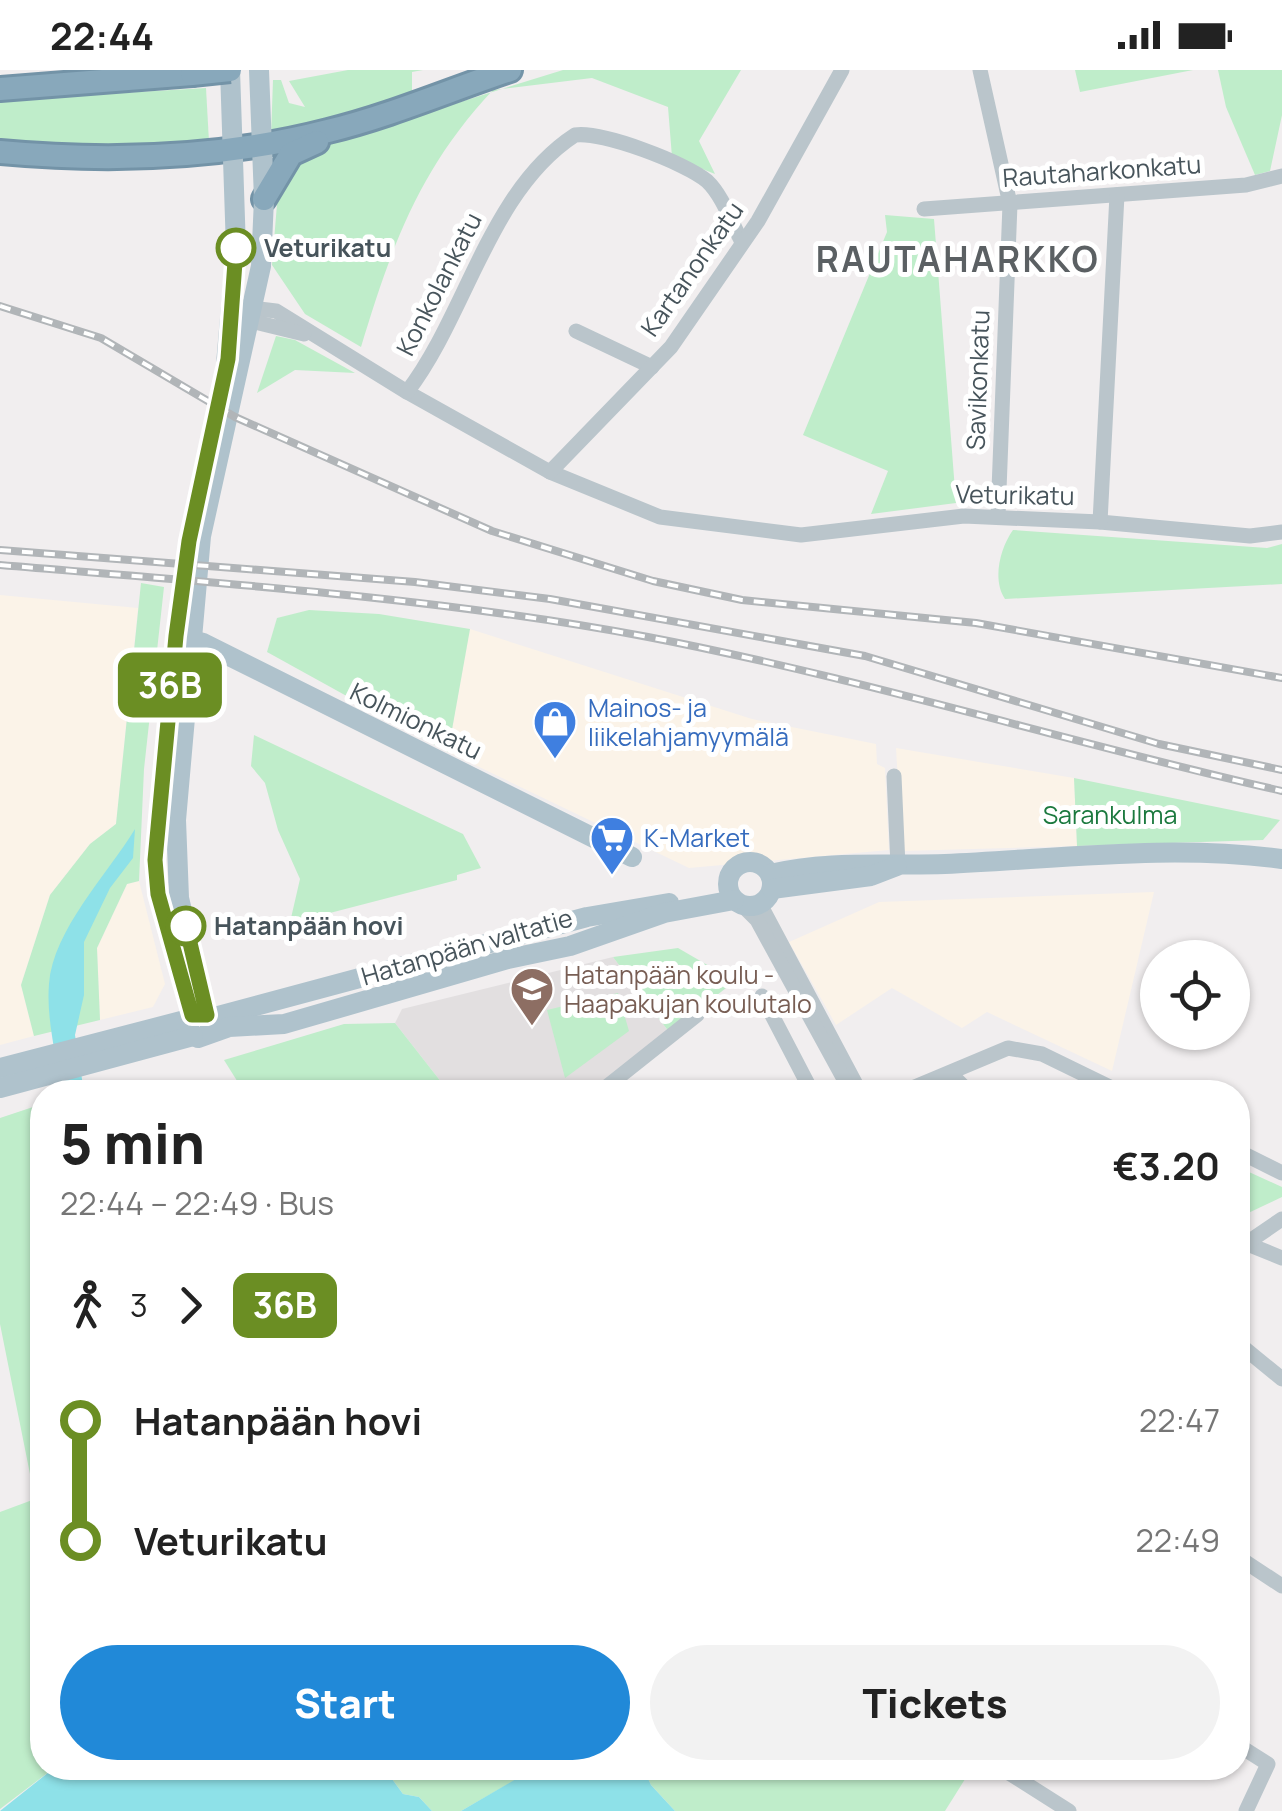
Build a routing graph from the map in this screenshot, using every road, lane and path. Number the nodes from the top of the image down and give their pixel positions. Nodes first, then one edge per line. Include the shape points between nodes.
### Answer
1 (230, 70) edge
2 (259, 70) edge
3 (510, 70) edge
4 (842, 70) edge
5 (980, 70) edge
6 (0, 89) edge
7 (352, 125) junction
8 (262, 142) junction
9 (233, 148) junction
10 (0, 152) edge
11 (1282, 176) edge
12 (1116, 196) junction
13 (264, 199) junction
14 (1010, 204) junction
15 (924, 209) dead end
16 (742, 242) junction
17 (246, 312) junction
18 (576, 331) dead end
19 (652, 366) junction
20 (408, 392) junction
21 (550, 472) junction
22 (998, 516) junction
23 (1100, 522) junction
24 (1282, 532) edge
25 (183, 638) junction
26 (894, 776) dead end
27 (632, 857) dead end
28 (1282, 860) edge
29 (898, 866) junction
30 (751, 894) junction
31 (762, 996) dead end
32 (698, 1015) dead end
33 (203, 1018) junction
34 (52, 1064) junction
35 (0, 1068) edge
36 (950, 1074) junction
37 (615, 1080) edge
38 (806, 1080) edge
39 (844, 1080) edge
40 (853, 1080) edge
41 (934, 1080) edge
42 (956, 1080) edge
43 (1095, 1080) edge
44 (0, 1088) edge
45 (1250, 1158) edge
46 (1282, 1173) edge
47 (1282, 1219) edge
48 (1250, 1240) edge
49 (1250, 1249) edge
50 (1282, 1258) edge
51 (1250, 1353) edge
52 (1282, 1379) edge
53 (1250, 1565) edge
54 (1282, 1586) edge
55 (1250, 1753) edge
56 (1020, 1780) edge
57 (1070, 1811) edge
58 (1246, 1811) edge

1 - 6 highway, bridge
1 - 9 main road
2 - 8 main road
3 - 7 highway
4 - 16 street, Kartanonkatu
5 - 14 street, Savikonkatu
7 - 8 highway
7 - 13 highway via 291,154
8 - 9 highway
8 - 13 main road
9 - 10 highway via 92,157
9 - 17 main road
11 - 12 street, Rautaharkonkatu
12 - 14 street, Rautaharkonkatu
12 - 23 street
13 - 17 main road
14 - 15 street, Rautaharkonkatu
14 - 22 street, Savikonkatu
16 - 19 street, Kartanonkatu
16 - 20 street, Konkolankatu via 706,181 620,142 575,135 506,210 442,342
17 - 20 street, Veturikatu via 313,336
17 - 25 main road
18 - 19 street
19 - 21 street, Kartanonkatu
20 - 21 street, Veturikatu
21 - 22 street, Veturikatu via 660,518 770,534
22 - 23 street, Veturikatu
23 - 24 street, Veturikatu via 1250,536
25 - 27 main road, Kolmionkatu
25 - 33 main road via 160,784 156,877
26 - 29 street
28 - 29 main road via 1200,851
29 - 30 main road via 847,862
30 - 33 main road, Hatanpään valtatie via 603,913
30 - 33 main road, Hatanpään valtatie via 288,1023
30 - 39 street via 757,920
30 - 40 street
31 - 38 street
32 - 37 street
33 - 34 main road, Hatanpään valtatie
34 - 35 main road, Hatanpään valtatie
34 - 44 main road, Hatanpään valtatie
36 - 41 street
36 - 42 street
36 - 43 street via 1014,1048
45 - 46 street
47 - 48 street
49 - 50 street
51 - 52 street
53 - 54 street
55 - 58 street via 1268,1764
56 - 57 street

